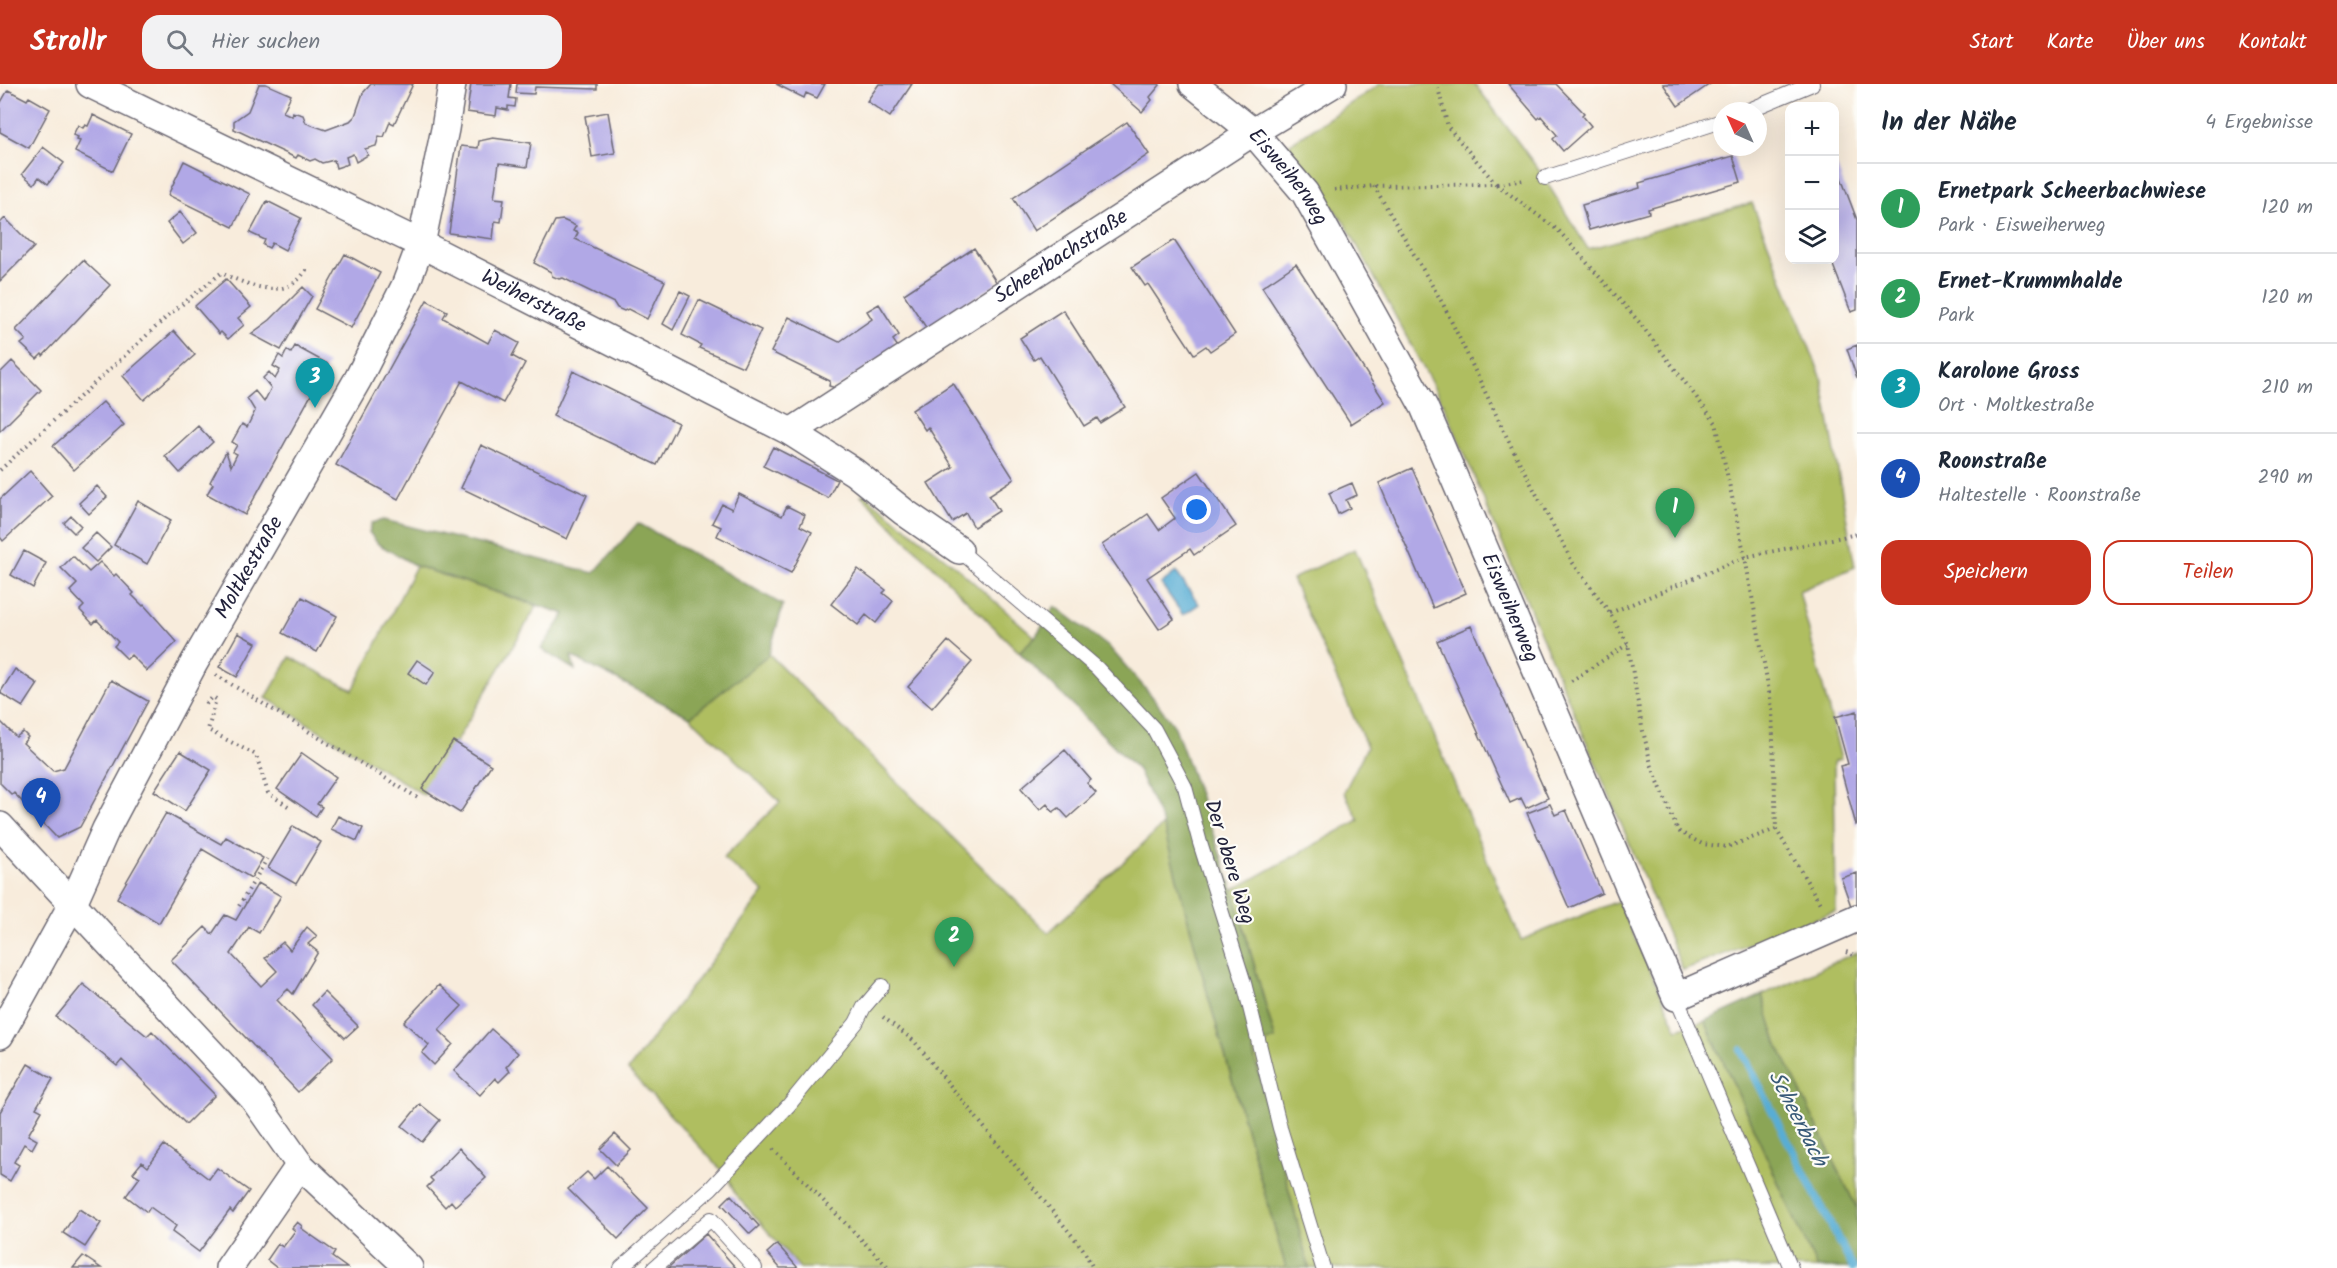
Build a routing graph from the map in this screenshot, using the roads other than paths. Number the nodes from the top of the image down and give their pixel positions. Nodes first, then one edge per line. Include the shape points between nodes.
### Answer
1 (90, 84) edge
2 (452, 84) edge
3 (1193, 84) edge
4 (1333, 84) edge
5 (1812, 84) edge
6 (1767, 103) edge
7 (1713, 125) edge
8 (1253, 132) junction
9 (1545, 177) road end
10 (421, 244) junction
11 (790, 432) junction
12 (959, 550) joint
13 (0, 825) edge
14 (73, 903) junction
15 (1845, 922) edge
16 (882, 986) dead end
17 (1676, 997) junction
18 (0, 1035) edge
19 (300, 1165) junction
20 (229, 1268) edge
21 (409, 1268) edge
22 (621, 1268) edge
23 (654, 1268) edge
24 (755, 1268) edge
25 (1323, 1268) edge
26 (1791, 1268) edge

1 - 10 street, Weiherstraße
2 - 10 street, Moltkestraße
3 - 8 street, Eisweiherweg
4 - 8 street, Scheerbachstraße
5 - 6 lane
7 - 9 lane
8 - 11 street, Scheerbachstraße
8 - 17 street, Eisweiherweg via 1305,193 1424,407
10 - 11 street, Weiherstraße
10 - 14 street, Moltkestraße via 405,286 358,378 194,663 106,829
11 - 12 street, Weiherstraße via 854,472
12 - 25 lane, Der obere Weg via 1097,668 1154,729 1185,787
13 - 14 street
14 - 18 street, Moltkestraße
14 - 19 street via 253,1098
15 - 17 street
16 - 22 lane via 788,1106 711,1188
17 - 26 lane
19 - 20 street
19 - 21 street
23 - 24 lane via 711,1219

